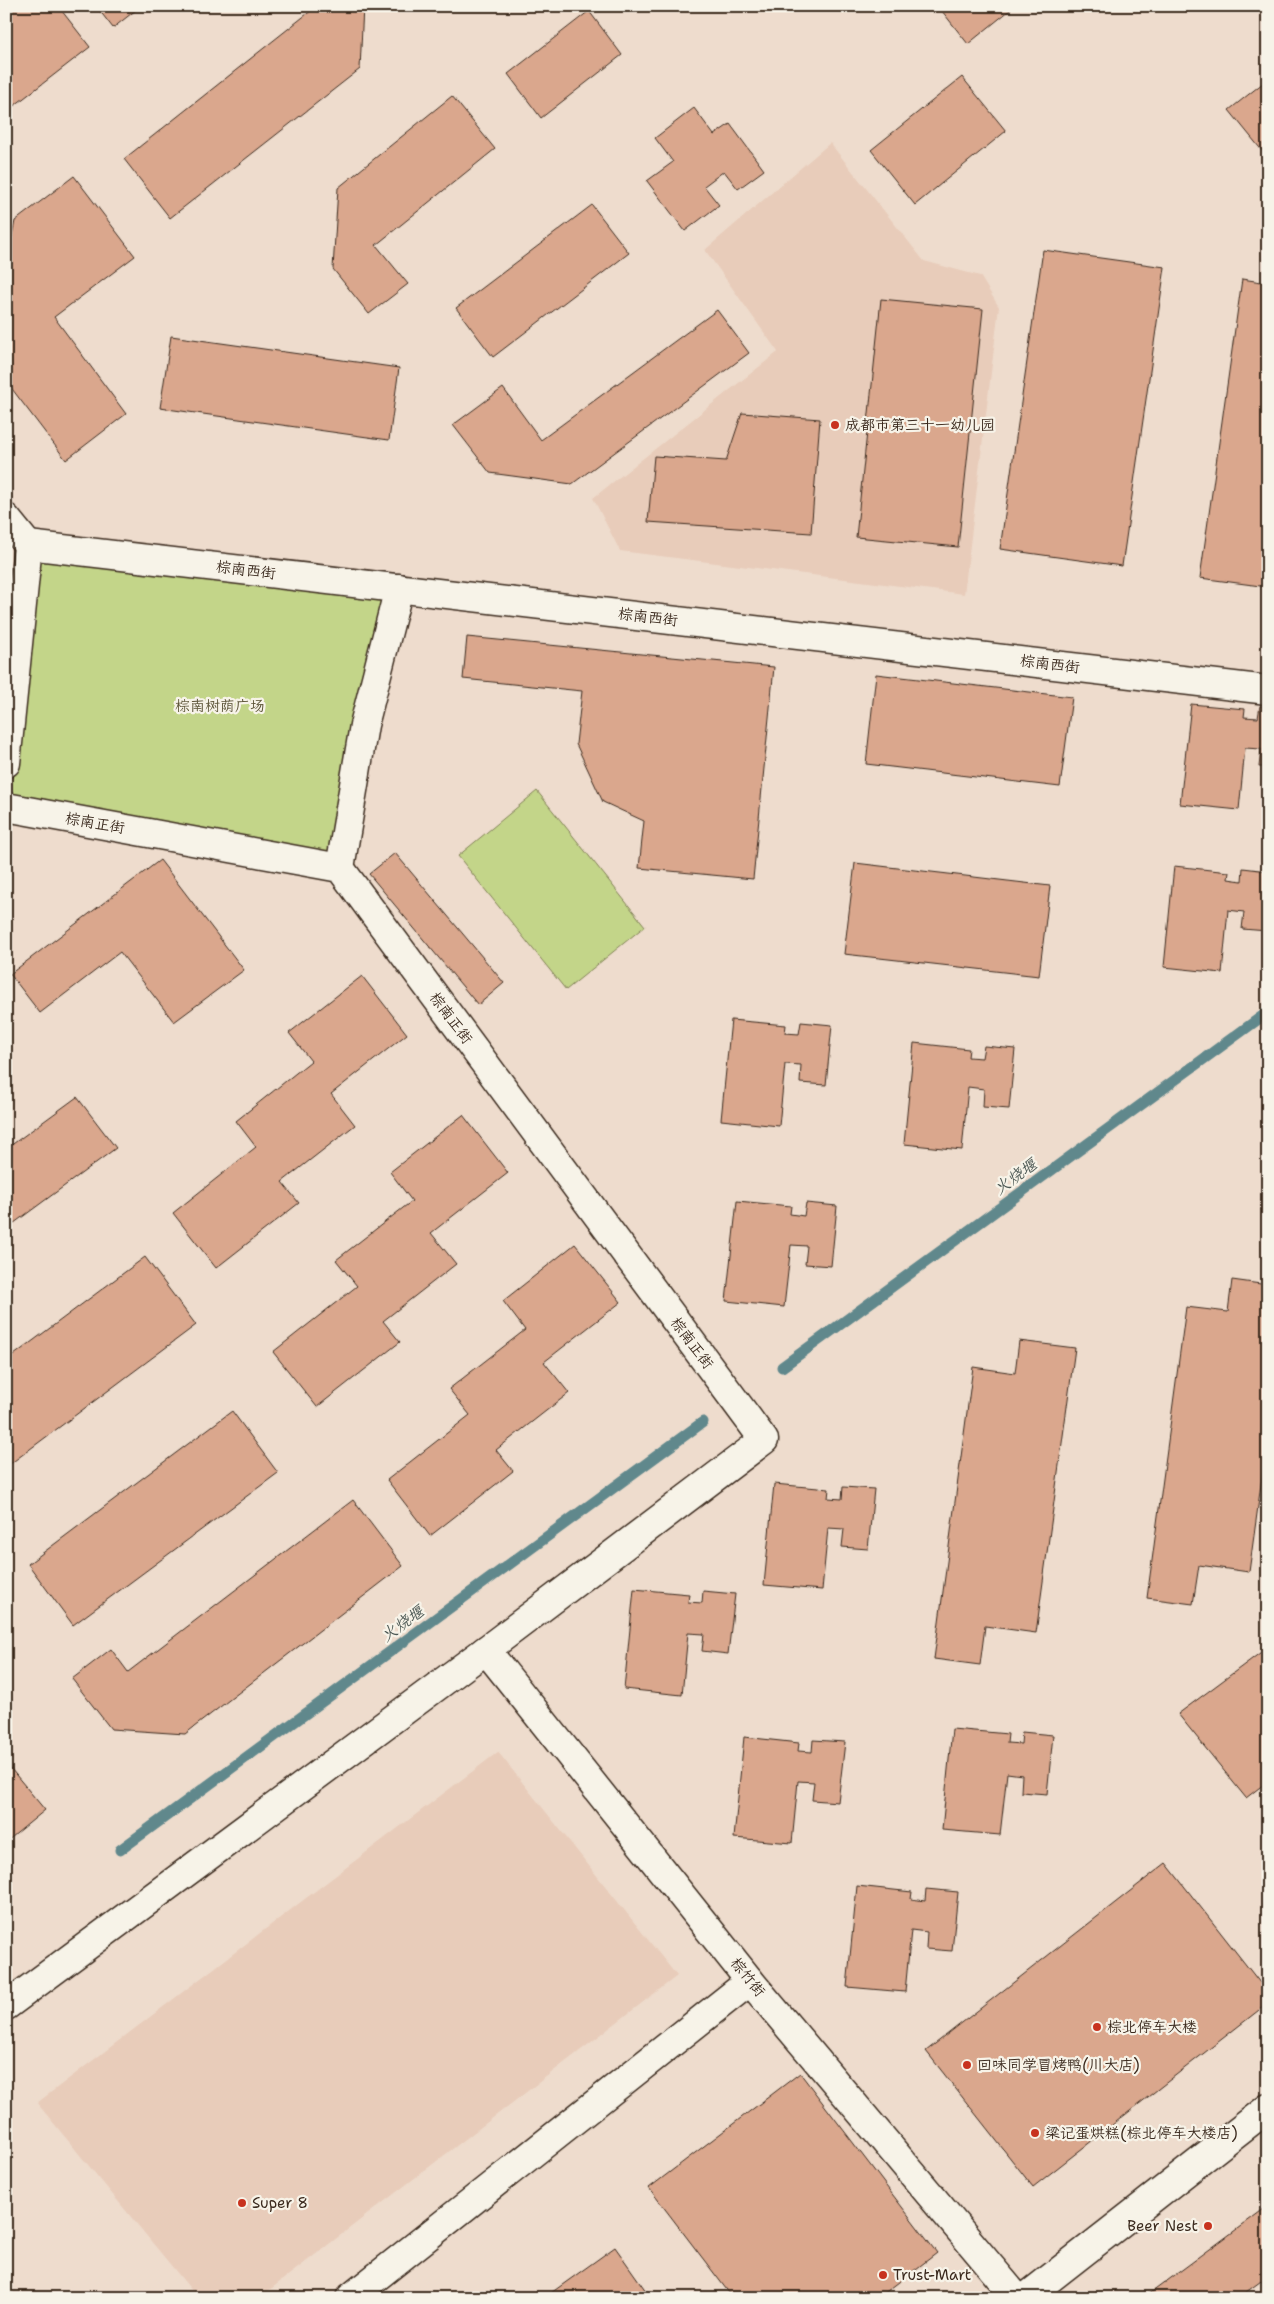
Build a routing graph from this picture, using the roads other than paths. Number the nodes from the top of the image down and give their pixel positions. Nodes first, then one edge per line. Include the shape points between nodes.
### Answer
1 (6, 518) edge
2 (28, 546) junction
3 (399, 588) junction
4 (1268, 690) edge
5 (6, 763) edge
6 (6, 806) edge
7 (340, 868) junction
8 (486, 1650) junction
9 (750, 1981) junction
10 (6, 2006) edge
11 (1268, 2108) edge
12 (350, 2298) edge
13 (1017, 2298) edge
14 (1025, 2298) edge

1 - 2 street
2 - 3 street, 棕南西街
2 - 5 street
3 - 4 street, 棕南西街
3 - 7 street via 364,726
6 - 7 street, 棕南正街
7 - 8 street, 棕南正街 via 764,1440
8 - 9 street, 棕竹街
8 - 10 street
9 - 12 street
9 - 13 street, 棕竹街
11 - 14 street

